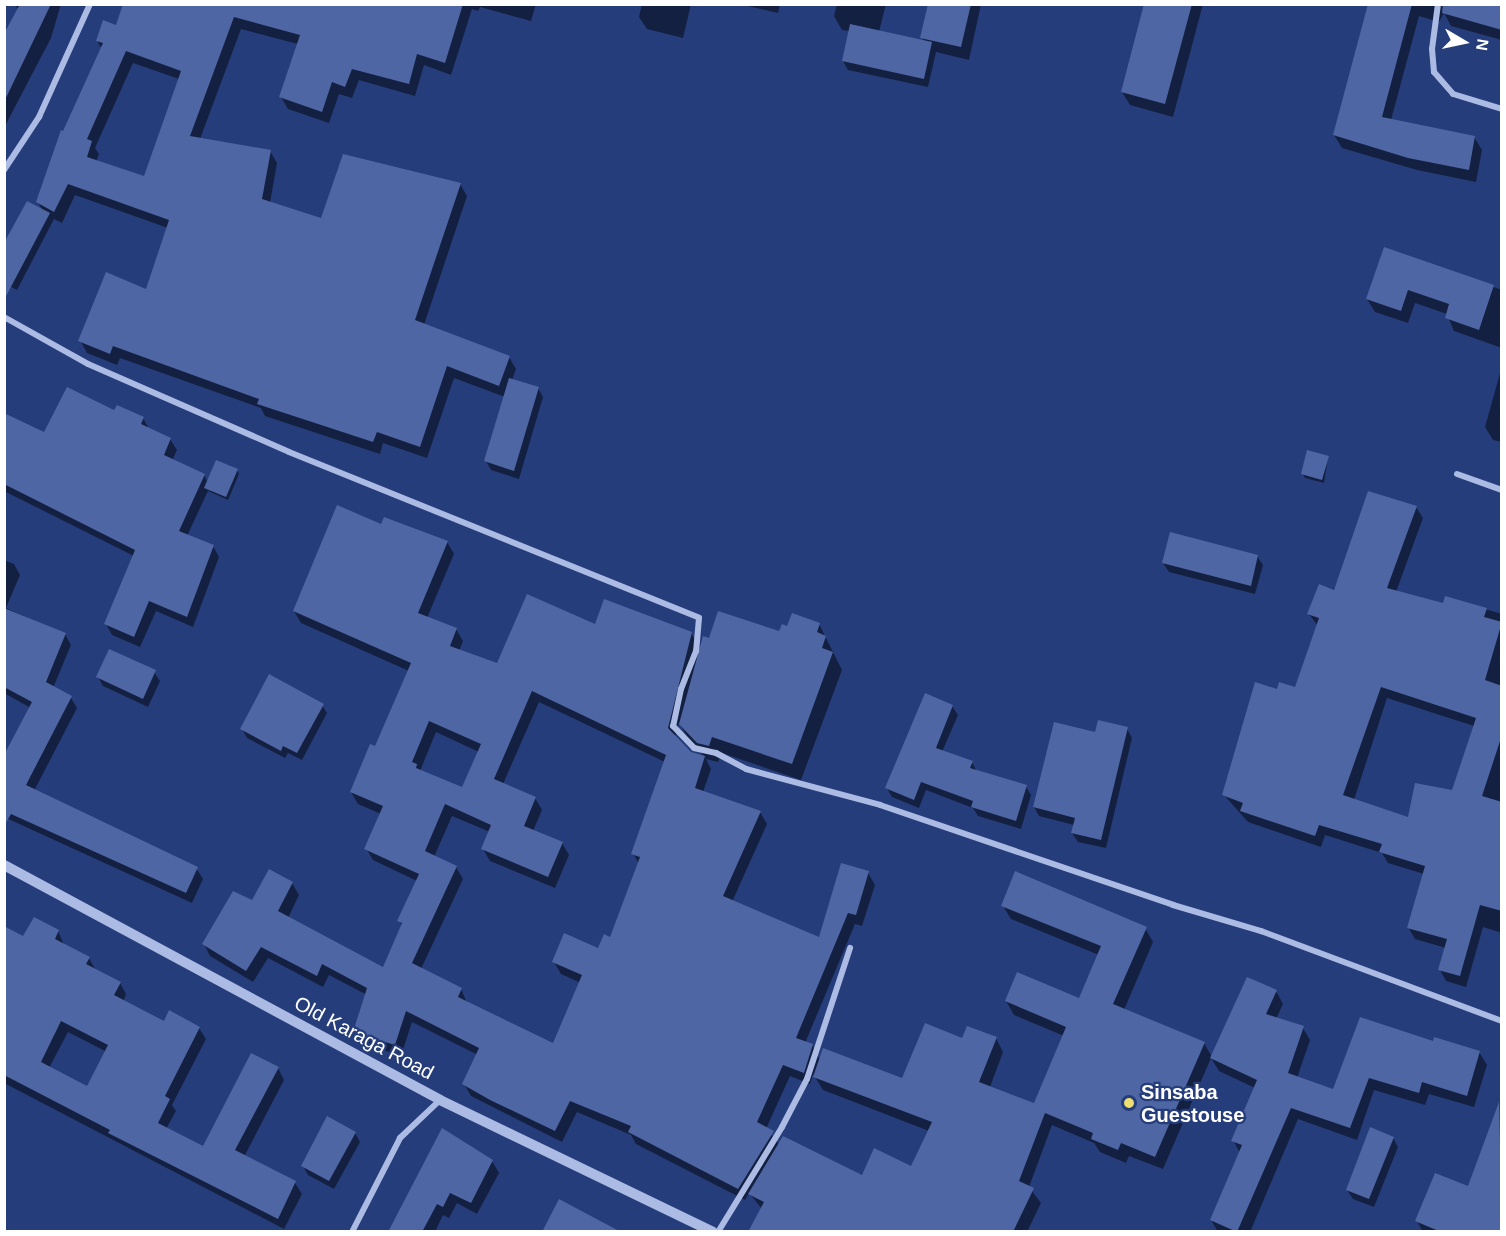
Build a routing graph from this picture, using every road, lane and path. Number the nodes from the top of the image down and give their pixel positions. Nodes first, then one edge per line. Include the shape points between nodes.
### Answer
1 (90, 4) edge
2 (1438, 4) edge
3 (1502, 110) edge
4 (4, 170) edge
5 (4, 317) edge
6 (1457, 474) dead end
7 (1502, 490) edge
8 (4, 866) edge
9 (850, 948) dead end
10 (1502, 1021) edge
11 (441, 1100) junction
12 (352, 1232) edge
13 (712, 1232) edge
14 (718, 1232) edge

1 - 4 street via 39,117
2 - 3 street via 1432,49 1434,72 1453,94
5 - 10 street via 88,363 289,452 699,618 696,651 681,688 674,726 694,748 716,753 746,769 879,806 1261,931
6 - 7 street
8 - 11 street, Old Karaga Road
9 - 14 street via 807,1079
11 - 12 street via 400,1138
11 - 13 street, Old Karaga Road

